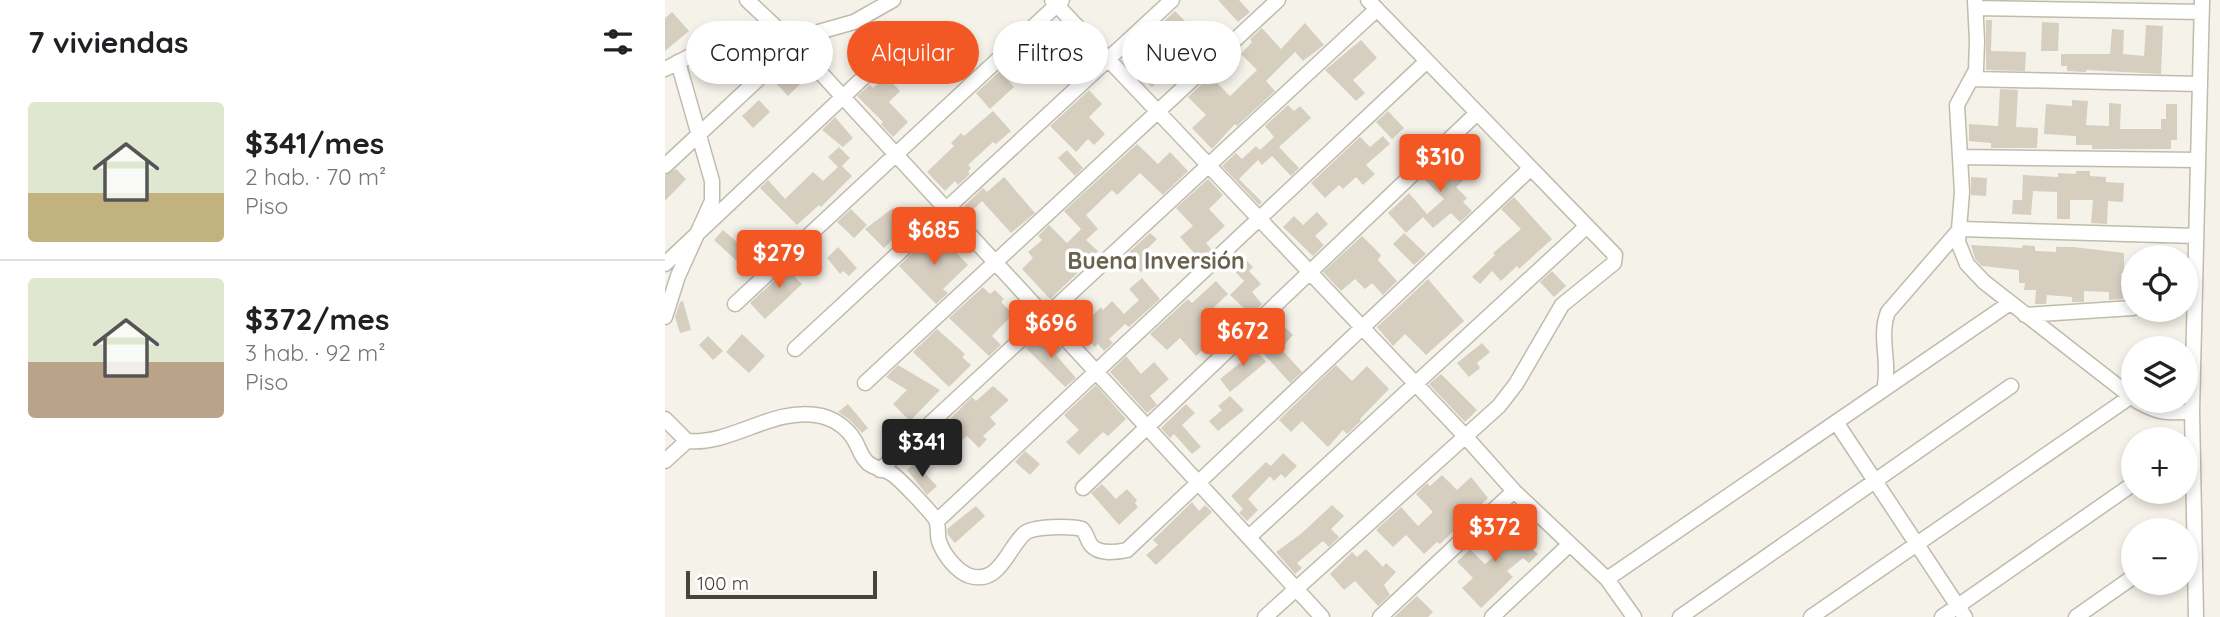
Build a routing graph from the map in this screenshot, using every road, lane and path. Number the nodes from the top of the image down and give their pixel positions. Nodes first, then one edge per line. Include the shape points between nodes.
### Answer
1 (747, 0) edge
2 (893, 0) edge
3 (1172, 0) edge
4 (1278, 0) edge
5 (1057, 2) edge
6 (1372, 4) edge
7 (1976, 4) edge
8 (2202, 6) edge
9 (768, 21) edge
10 (1074, 21) edge
11 (833, 28) edge
12 (1108, 59) joint
13 (1427, 61) junction
14 (671, 66) edge
15 (1971, 79) junction
16 (748, 84) edge
17 (832, 84) edge
18 (856, 84) edge
19 (1081, 84) edge
20 (2200, 84) junction
21 (843, 96) junction
22 (1158, 112) junction
23 (1477, 113) junction
24 (699, 134) junction
25 (896, 154) junction
26 (1960, 157) junction
27 (2198, 160) junction
28 (665, 166) edge
29 (1209, 166) junction
30 (1531, 168) junction
31 (946, 209) junction
32 (1259, 218) junction
33 (1587, 226) junction
34 (1960, 229) junction
35 (700, 230) junction
36 (2196, 236) junction
37 (2195, 245) edge
38 (996, 262) junction
39 (665, 264) edge
40 (1310, 272) junction
41 (2010, 303) junction
42 (735, 304) dead end
43 (2121, 309) edge
44 (2025, 315) junction
45 (665, 317) edge
46 (1046, 317) junction
47 (1363, 328) junction
48 (795, 349) dead end
49 (1096, 371) junction
50 (865, 383) dead end
51 (1416, 384) junction
52 (2011, 386) dead end
53 (2121, 389) edge
54 (1884, 390) junction
55 (2121, 408) edge
56 (665, 419) edge
57 (1836, 422) junction
58 (1147, 427) junction
59 (1465, 436) junction
60 (687, 441) junction
61 (665, 461) edge
62 (880, 470) junction
63 (1875, 481) junction
64 (1199, 483) junction
65 (1083, 488) dead end
66 (1514, 491) junction
67 (2121, 493) edge
68 (937, 521) junction
69 (1249, 537) junction
70 (1570, 544) junction
71 (1916, 544) junction
72 (1607, 579) junction
73 (2121, 586) edge
74 (1296, 589) junction
75 (2194, 595) edge
76 (1961, 612) edge
77 (1265, 617) edge
78 (1322, 617) edge
79 (1380, 617) edge
80 (1492, 617) edge
81 (1634, 617) edge
82 (1680, 617) edge
83 (1811, 617) edge
84 (1942, 617) edge
85 (2076, 617) edge
86 (2196, 617) edge

1 - 9 street
2 - 11 street via 855,22
3 - 12 street
4 - 22 street
5 - 10 street
5 - 25 street
6 - 13 street
6 - 29 street
7 - 8 street
7 - 15 street via 1976,70
8 - 20 street
12 - 22 street
13 - 23 street
13 - 32 street
14 - 24 street
15 - 20 street
15 - 26 street via 1957,105
16 - 24 street
17 - 21 street
18 - 21 street
19 - 31 street
20 - 27 street
21 - 25 street
21 - 35 street
22 - 29 street
22 - 38 street
23 - 30 street
23 - 40 street
24 - 28 street
24 - 35 street via 712,181 712,201
25 - 31 street
25 - 42 street
26 - 27 street
26 - 34 street
27 - 36 street
29 - 32 street
29 - 46 street
30 - 33 street
30 - 47 street
31 - 38 street
31 - 48 street
32 - 40 street
32 - 49 street
33 - 51 street
33 - 59 street via 1615,255 1614,263 1562,305 1516,384
34 - 36 street
34 - 41 street via 1958,242 1967,264
34 - 54 street via 1888,312
35 - 39 street
35 - 45 street
36 - 37 street
38 - 46 street
38 - 50 street
40 - 47 street
40 - 58 street
41 - 44 street
41 - 54 street
43 - 44 street
44 - 53 street
46 - 49 street
46 - 62 street
47 - 51 street
47 - 64 street
49 - 58 street
49 - 68 street
51 - 59 street
51 - 69 street
52 - 63 street
54 - 57 street
55 - 71 street
56 - 60 street
57 - 63 street
57 - 72 street
58 - 64 street
58 - 65 street
59 - 66 street
59 - 74 street
60 - 61 street
60 - 62 street via 731,435 779,417 817,415 843,426 868,464
62 - 68 street via 892,473
63 - 71 street
63 - 82 street
64 - 68 street via 1127,550 1097,549 1082,529 1072,526 1033,529 999,567 981,578 969,576 948,558 939,542
64 - 69 street
66 - 70 street
66 - 79 street
67 - 76 street
69 - 74 street
70 - 72 street
70 - 80 street
71 - 76 street
71 - 83 street
72 - 81 street
73 - 85 street
74 - 77 street
74 - 78 street
75 - 86 street
76 - 84 street

